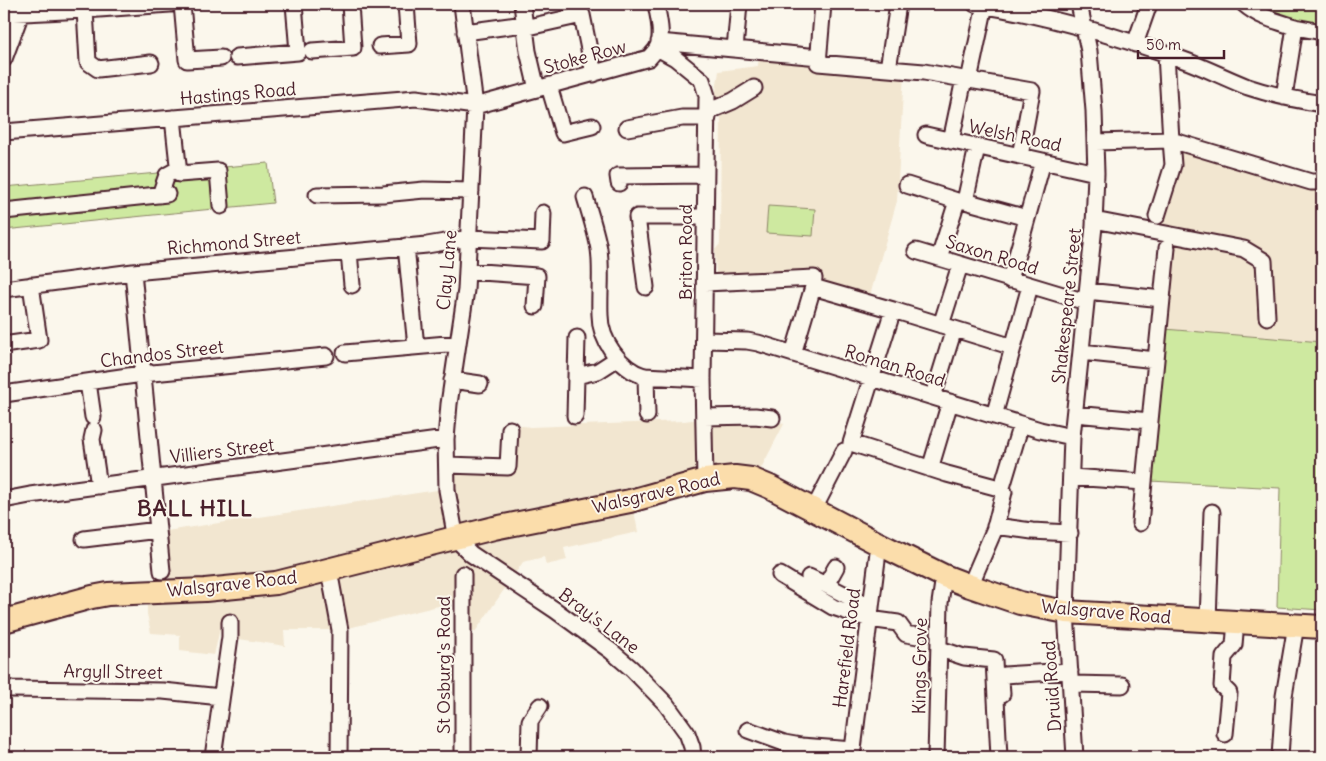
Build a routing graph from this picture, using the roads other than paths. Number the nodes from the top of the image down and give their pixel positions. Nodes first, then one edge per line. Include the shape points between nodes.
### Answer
1 (170, 4) edge
2 (182, 4) edge
3 (294, 4) edge
4 (350, 4) edge
5 (406, 4) edge
6 (462, 4) edge
7 (522, 4) edge
8 (656, 4) edge
9 (739, 4) edge
10 (823, 4) edge
11 (898, 4) edge
12 (980, 4) edge
13 (1080, 4) edge
14 (1149, 4) edge
15 (1244, 4) edge
16 (29, 10) edge
17 (84, 10) junction
18 (4, 14) edge
19 (524, 26) junction
20 (1083, 27) junction
21 (1295, 27) junction
22 (465, 32) junction
23 (1322, 32) edge
24 (1135, 44) junction
25 (658, 45) junction
26 (380, 46) dead end
27 (735, 49) junction
28 (312, 50) dead end
29 (1166, 54) junction
30 (237, 56) dead end
31 (819, 57) junction
32 (221, 58) dead end
33 (4, 59) edge
34 (151, 63) dead end
35 (888, 69) junction
36 (594, 74) junction
37 (967, 80) junction
38 (543, 88) junction
39 (754, 88) dead end
40 (1284, 97) junction
41 (1322, 104) edge
42 (476, 106) junction
43 (707, 115) junction
44 (173, 118) junction
45 (592, 126) dead end
46 (627, 128) dead end
47 (4, 132) edge
48 (926, 135) dead end
49 (1171, 140) junction
50 (951, 141) junction
51 (1095, 142) junction
52 (977, 147) junction
53 (1020, 156) junction
54 (1043, 161) junction
55 (178, 170) junction
56 (1096, 173) junction
57 (705, 175) junction
58 (1322, 182) edge
59 (619, 184) dead end
60 (907, 185) dead end
61 (471, 191) junction
62 (317, 195) dead end
63 (585, 197) dead end
64 (961, 201) junction
65 (221, 206) dead end
66 (4, 211) edge
67 (543, 213) dead end
68 (1157, 216) dead end
69 (705, 217) junction
70 (1027, 218) junction
71 (1094, 220) junction
72 (469, 238) junction
73 (406, 246) junction
74 (1167, 248) dead end
75 (916, 251) dead end
76 (349, 252) junction
77 (939, 258) junction
78 (960, 265) junction
79 (467, 271) junction
80 (133, 272) junction
81 (1010, 280) junction
82 (705, 283) junction
83 (31, 285) junction
84 (352, 285) dead end
85 (1030, 286) junction
86 (646, 287) dead end
87 (813, 287) junction
88 (4, 289) edge
89 (1086, 296) junction
90 (1162, 298) junction
91 (535, 306) dead end
92 (893, 310) junction
93 (1267, 317) dead end
94 (947, 327) junction
95 (577, 338) dead end
96 (705, 340) junction
97 (458, 343) junction
98 (10, 344) dead end
99 (416, 347) junction
100 (1013, 347) junction
101 (1081, 352) junction
102 (345, 353) dead end
103 (793, 354) junction
104 (326, 356) dead end
105 (618, 358) junction
106 (1156, 360) junction
107 (142, 374) junction
108 (576, 376) junction
109 (646, 376) junction
110 (872, 378) junction
111 (703, 379) junction
112 (452, 380) junction
113 (88, 382) junction
114 (480, 384) dead end
115 (4, 392) edge
116 (934, 397) junction
117 (950, 402) junction
118 (1075, 414) junction
119 (647, 415) dead end
120 (575, 416) dead end
121 (704, 416) junction
122 (994, 416) junction
123 (772, 418) dead end
124 (1150, 421) junction
125 (1021, 424) junction
126 (510, 429) dead end
127 (1072, 437) junction
128 (446, 439) junction
129 (844, 451) dead end
130 (447, 466) junction
131 (930, 469) junction
132 (1071, 477) junction
133 (153, 479) junction
134 (705, 480) junction
135 (1144, 482) junction
136 (99, 486) junction
137 (1001, 487) junction
138 (4, 500) edge
139 (814, 509) junction
140 (1212, 512) dead end
141 (1140, 523) dead end
142 (995, 526) junction
143 (158, 530) junction
144 (1070, 533) junction
145 (84, 539) dead end
146 (456, 539) junction
147 (879, 544) junction
148 (836, 566) dead end
149 (329, 570) junction
150 (162, 571) dead end
151 (463, 574) dead end
152 (780, 575) dead end
153 (944, 576) junction
154 (809, 577) dead end
155 (826, 585) junction
156 (970, 586) junction
157 (1066, 612) junction
158 (870, 613) junction
159 (1208, 620) junction
160 (4, 621) edge
161 (1236, 621) junction
162 (230, 622) dead end
163 (1296, 625) junction
164 (1322, 627) edge
165 (918, 636) dead end
166 (940, 649) junction
167 (1070, 677) junction
168 (1122, 685) dead end
169 (4, 687) edge
170 (221, 697) junction
171 (540, 706) dead end
172 (748, 730) dead end
173 (1224, 734) dead end
174 (853, 754) edge
175 (213, 757) edge
176 (339, 757) edge
177 (463, 757) edge
178 (529, 757) edge
179 (693, 757) edge
180 (936, 757) edge
181 (999, 757) edge
182 (1008, 757) edge
183 (1076, 757) edge
184 (1280, 757) edge

1 - 17 street
2 - 32 street via 187,60
3 - 30 street via 298,52
4 - 28 street via 353,48
5 - 26 street via 409,44
6 - 22 street, Clay Lane
7 - 19 street
8 - 25 street via 660,31
9 - 27 street
10 - 31 street
11 - 35 street
12 - 20 street
12 - 37 street
13 - 20 street, Shakespeare Street
14 - 24 street
15 - 21 street via 1254,13
16 - 17 street
16 - 18 street
16 - 33 street
17 - 34 street via 88,62 98,69
19 - 22 street
19 - 36 street via 582,15
19 - 38 street
20 - 24 street
20 - 51 street, Shakespeare Street via 1089,51
21 - 23 street
21 - 40 street
22 - 42 street, Clay Lane
24 - 29 street
25 - 27 street
25 - 36 street, Stoke Row via 649,58
25 - 43 street, Briton Road via 702,80 707,96
27 - 31 street
29 - 40 street
29 - 49 street
31 - 35 street via 818,63
35 - 37 street
36 - 38 street, Stoke Row
37 - 50 street
37 - 53 street via 1032,91
38 - 42 street, Stoke Row
38 - 45 street via 562,133
39 - 43 street
40 - 41 street
42 - 44 street, Hastings Road via 416,98
42 - 61 street, Clay Lane
43 - 46 street
43 - 57 street, Briton Road
44 - 47 street, Hastings Road
44 - 55 street
48 - 50 street, Welsh Road
49 - 51 street
49 - 58 street via 1310,182
49 - 68 street via 1173,165
50 - 52 street, Welsh Road
51 - 56 street, Shakespeare Street
52 - 53 street, Welsh Road
52 - 64 street
53 - 54 street, Welsh Road
54 - 56 street, Welsh Road
54 - 70 street
55 - 65 street via 179,174 218,171
55 - 66 street via 167,175 164,194
56 - 71 street, Shakespeare Street
57 - 59 street via 618,176
57 - 69 street, Briton Road
60 - 64 street
61 - 62 street
61 - 72 street, Clay Lane
63 - 105 street via 599,250 600,321
64 - 70 street
64 - 77 street
67 - 72 street, Richmond Street via 542,241
69 - 82 street, Briton Road
69 - 86 street via 637,217
70 - 81 street
71 - 89 street, Shakespeare Street
71 - 93 street via 1244,249 1264,261
72 - 73 street, Richmond Street
72 - 79 street, Clay Lane
73 - 76 street, Richmond Street
73 - 99 street
74 - 90 street
75 - 77 street, Saxon Road
76 - 80 street, Richmond Street
76 - 84 street
77 - 78 street, Saxon Road
78 - 81 street, Saxon Road
78 - 94 street
79 - 91 street via 537,276
79 - 97 street, Clay Lane
80 - 83 street, Richmond Street
80 - 107 street
81 - 85 street, Saxon Road
82 - 87 street via 814,278
82 - 96 street, Briton Road
83 - 88 street, Richmond Street
83 - 98 street via 39,340
85 - 89 street, Saxon Road
85 - 100 street
87 - 92 street
87 - 103 street
89 - 90 street, Saxon Road
89 - 101 street, Shakespeare Street
90 - 106 street
92 - 94 street
92 - 110 street
94 - 100 street
94 - 116 street
95 - 108 street
96 - 103 street, Roman Road via 747,341
96 - 111 street, Briton Road
97 - 99 street
97 - 112 street, Clay Lane
99 - 102 street
100 - 122 street
101 - 106 street
101 - 118 street, Shakespeare Street
103 - 110 street, Roman Road
104 - 107 street, Chandos Street
105 - 108 street via 598,371
105 - 109 street via 632,371
106 - 124 street
107 - 113 street, Chandos Street
107 - 133 street
108 - 120 street
109 - 111 street
109 - 119 street
110 - 116 street, Roman Road
110 - 131 street via 851,443
111 - 121 street, Briton Road
112 - 114 street
112 - 128 street, Clay Lane
113 - 115 street, Chandos Street
113 - 136 street
116 - 117 street, Roman Road
117 - 122 street, Roman Road
117 - 131 street
118 - 124 street
118 - 127 street, Shakespeare Street
121 - 123 street
121 - 134 street, Briton Road
122 - 125 street, Roman Road
124 - 135 street
125 - 127 street, Roman Road
125 - 137 street
126 - 130 street via 508,467
127 - 132 street, Shakespeare Street
128 - 130 street, Clay Lane
128 - 133 street, Villiers Street
129 - 139 street
130 - 146 street, Clay Lane via 447,490
131 - 137 street
132 - 135 street
132 - 144 street, Shakespeare Street
133 - 136 street, Villiers Street
133 - 143 street
134 - 139 highway, Walsgrave Road via 751,479
134 - 146 highway, Walsgrave Road via 630,501 494,528
135 - 141 street
136 - 138 street, Villiers Street
137 - 142 street via 1004,492
139 - 147 highway, Walsgrave Road
140 - 159 street
142 - 144 street
142 - 156 street
143 - 145 street
143 - 150 street
144 - 157 street, Shakespeare Street
146 - 149 highway, Walsgrave Road
146 - 179 street, Bray's Lane via 471,554 555,610 632,669 666,704 687,733
147 - 153 highway, Walsgrave Road
147 - 158 street, Harefield Road
148 - 155 street
149 - 160 highway, Walsgrave Road via 268,584 108,594
149 - 176 street via 340,630
151 - 177 street, St Osburg's Road
152 - 158 street via 833,608
153 - 156 highway, Walsgrave Road
153 - 166 street, Kings Grove via 940,603
154 - 155 street
155 - 158 street
156 - 157 highway, Walsgrave Road via 1020,603
157 - 159 highway, Walsgrave Road
157 - 167 street, Druid Road
158 - 165 street via 898,623 906,634
158 - 174 street, Harefield Road
159 - 161 highway, Walsgrave Road
161 - 163 highway, Walsgrave Road
161 - 173 street via 1234,644 1224,657 1222,686 1228,693
162 - 170 street
163 - 164 highway, Walsgrave Road
163 - 184 street via 1284,696
166 - 180 street, Kings Grove
166 - 181 street via 964,657 994,660
167 - 168 street
167 - 182 street via 1004,675
167 - 183 street, Druid Road
169 - 170 street, Argyll Street via 163,691
170 - 175 street
171 - 178 street via 530,720
172 - 174 street via 784,743

